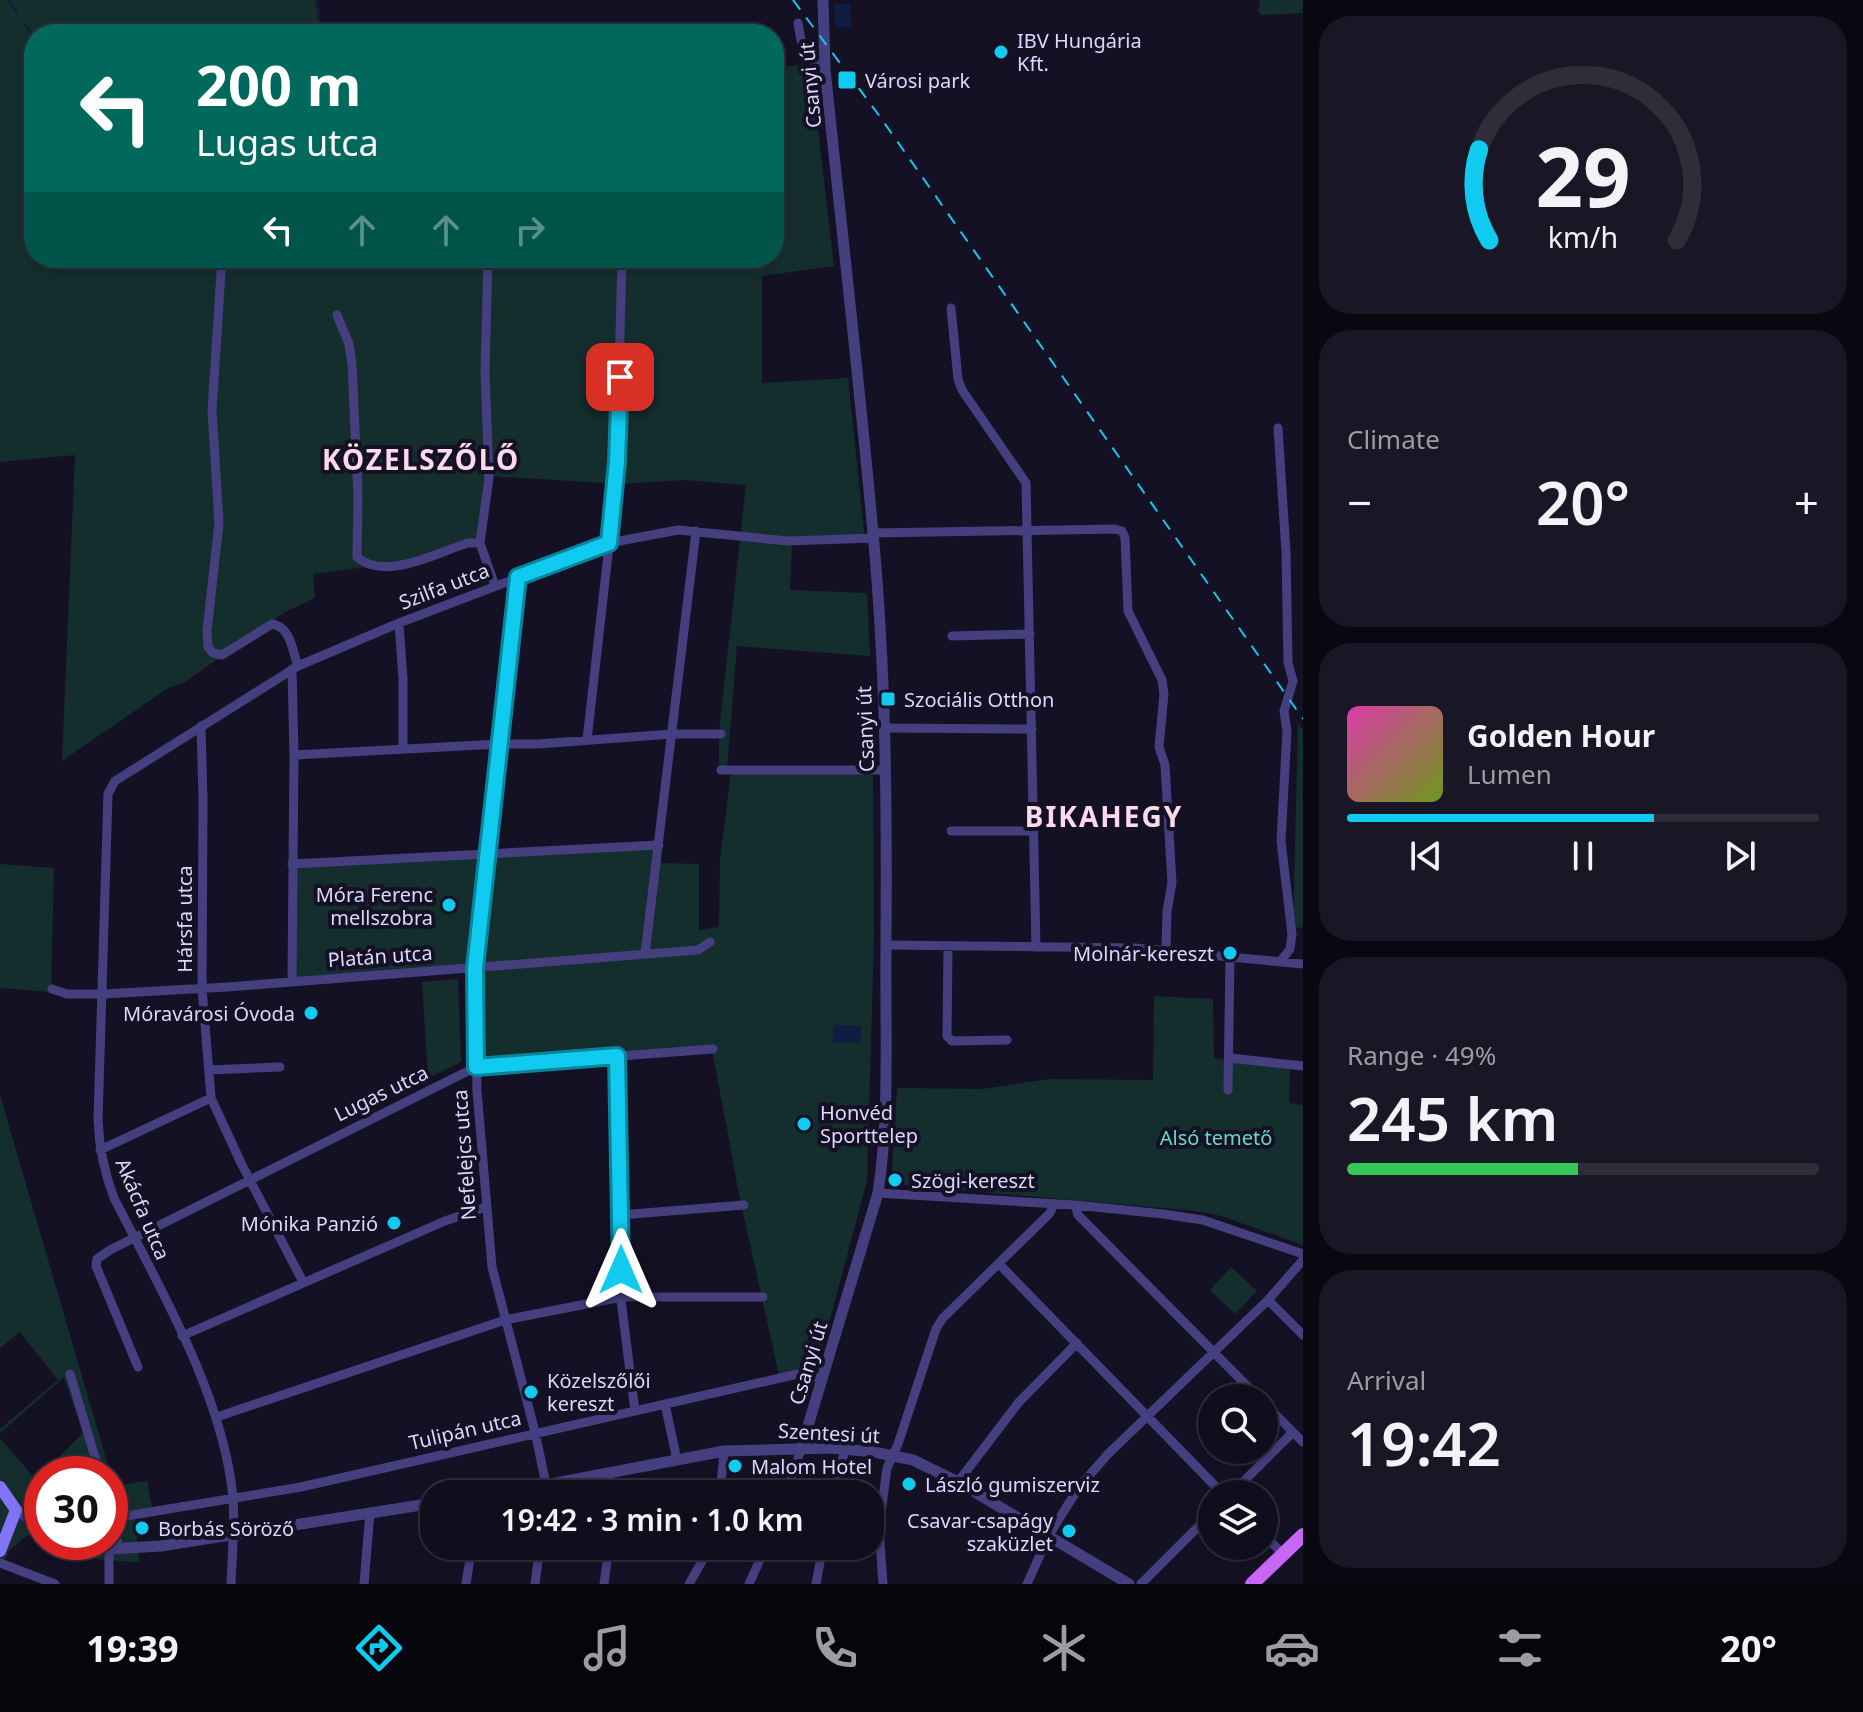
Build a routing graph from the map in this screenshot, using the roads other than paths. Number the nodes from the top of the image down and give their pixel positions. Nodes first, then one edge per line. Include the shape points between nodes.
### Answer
1 (823, 0) edge
2 (798, 23) dead end
3 (825, 69) junction
4 (221, 268) edge
5 (488, 268) edge
6 (622, 268) edge
7 (951, 308) dead end
8 (337, 315) dead end
9 (1278, 428) dead end
10 (696, 531) junction
11 (1027, 531) junction
12 (874, 536) junction
13 (480, 543) junction
14 (609, 543) junction
15 (518, 577) junction
16 (495, 586) junction
17 (399, 623) junction
18 (1030, 634) junction
19 (952, 636) dead end
20 (295, 668) junction
21 (201, 726) junction
22 (884, 728) junction
23 (1032, 729) junction
24 (672, 734) junction
25 (721, 734) dead end
26 (587, 740) junction
27 (499, 744) junction
28 (403, 749) junction
29 (294, 755) junction
30 (721, 770) dead end
31 (885, 770) junction
32 (111, 786) joint
33 (951, 831) dead end
34 (1034, 831) junction
35 (659, 845) junction
36 (487, 853) junction
37 (292, 864) junction
38 (710, 942) dead end
39 (886, 945) junction
40 (1036, 947) junction
41 (948, 948) junction
42 (1166, 950) junction
43 (645, 954) junction
44 (1230, 957) junction
45 (1280, 962) junction
46 (1303, 964) edge
47 (475, 968) junction
48 (292, 981) junction
49 (202, 988) junction
50 (52, 989) dead end
51 (104, 994) junction
52 (1007, 1040) dead end
53 (713, 1049) dead end
54 (617, 1056) junction
55 (1229, 1058) junction
56 (1303, 1066) edge
57 (280, 1067) dead end
58 (476, 1067) junction
59 (209, 1070) junction
60 (1228, 1090) dead end
61 (211, 1098) junction
62 (100, 1150) junction
63 (250, 1179) junction
64 (878, 1193) junction
65 (1054, 1204) junction
66 (744, 1205) dead end
67 (1075, 1205) junction
68 (486, 1207) junction
69 (620, 1215) junction
70 (135, 1238) junction
71 (1303, 1254) edge
72 (1303, 1260) edge
73 (999, 1264) junction
74 (303, 1282) junction
75 (621, 1297) junction
76 (763, 1297) dead end
77 (1268, 1300) junction
78 (505, 1320) junction
79 (1303, 1335) edge
80 (182, 1336) junction
81 (1077, 1343) junction
82 (1213, 1352) junction
83 (138, 1367) dead end
84 (70, 1374) dead end
85 (822, 1379) junction
86 (1245, 1384) edge
87 (665, 1404) junction
88 (635, 1411) junction
89 (1147, 1416) junction
90 (217, 1417) junction
91 (1278, 1417) edge
92 (535, 1432) junction
93 (1293, 1432) junction
94 (1303, 1442) edge
95 (801, 1449) junction
96 (845, 1449) junction
97 (724, 1451) junction
98 (892, 1454) junction
99 (95, 1456) edge
100 (677, 1460) junction
101 (608, 1475) junction
102 (545, 1480) edge
103 (588, 1480) edge
104 (608, 1480) edge
105 (721, 1480) edge
106 (791, 1480) edge
107 (837, 1480) edge
108 (1209, 1480) edge
109 (1245, 1480) edge
110 (958, 1482) junction
111 (0, 1487) edge
112 (233, 1498) junction
113 (420, 1505) edge
114 (16, 1510) junction
115 (370, 1512) junction
116 (24, 1515) edge
117 (128, 1515) edge
118 (1198, 1527) edge
119 (233, 1535) junction
120 (1049, 1535) junction
121 (1303, 1535) edge
122 (128, 1548) edge
123 (1278, 1549) edge
124 (0, 1551) edge
125 (1283, 1554) junction
126 (112, 1560) edge
127 (470, 1560) edge
128 (538, 1560) edge
129 (607, 1560) edge
130 (703, 1560) edge
131 (760, 1560) edge
132 (820, 1560) edge
133 (0, 1563) edge
134 (32, 1580) edge
135 (55, 1584) edge
136 (109, 1584) edge
137 (231, 1584) edge
138 (364, 1584) edge
139 (466, 1584) edge
140 (535, 1584) edge
141 (604, 1584) edge
142 (689, 1584) edge
143 (749, 1584) edge
144 (816, 1584) edge
145 (883, 1584) edge
146 (1027, 1584) edge
147 (1129, 1584) edge
148 (1141, 1584) edge
149 (1252, 1584) edge

1 - 3 street, Csanyi út
2 - 3 street via 803,53
3 - 12 street, Csanyi út
4 - 20 street via 212,410 219,523 208,647 222,655 277,624 286,631
5 - 13 street via 489,478
6 - 14 street via 617,462
7 - 11 street via 958,379 1024,478
8 - 13 street via 352,364 357,557 369,565 398,566
9 - 45 street via 1293,681 1284,711 1281,841 1292,934 1290,949
10 - 12 street, Szilfa utca via 788,541
10 - 14 street, Szilfa utca via 652,533
10 - 24 street
11 - 12 street, Szilfa utca
11 - 18 street
11 - 42 street, Szilfa utca via 1115,529 1125,538 1132,624 1162,680 1164,694 1159,747 1165,765 1172,883
12 - 22 street, Csanyi út
13 - 16 street
14 - 15 street, Szilfa utca
14 - 26 street
15 - 16 street, Szilfa utca
15 - 27 street, Nefelejcs utca
16 - 17 street, Szilfa utca
17 - 20 street, Szilfa utca
17 - 28 street
18 - 19 street
18 - 23 street
20 - 21 street, Szilfa utca
20 - 29 street
21 - 32 street, Szilfa utca
21 - 49 street, Hársfa utca
22 - 23 street
22 - 31 street, Csanyi út
23 - 34 street
24 - 25 street
24 - 26 street
24 - 35 street
26 - 27 street
27 - 28 street
27 - 36 street, Nefelejcs utca
28 - 29 street
29 - 37 street
30 - 31 street
31 - 39 street, Csanyi út
32 - 51 street, Akácfa utca
33 - 34 street
34 - 40 street
35 - 36 street
35 - 43 street
36 - 37 street
36 - 47 street, Nefelejcs utca
37 - 48 street
38 - 43 street, Platán utca via 698,950
39 - 41 street
39 - 64 street, Csanyi út
40 - 41 street
40 - 42 street
41 - 52 street via 947,1036 952,1041
42 - 44 street
43 - 47 street, Platán utca
44 - 45 street
44 - 55 street
45 - 46 street
47 - 48 street, Platán utca
47 - 58 street, Nefelejcs utca
48 - 49 street, Platán utca
49 - 51 street, Platán utca
49 - 59 street, Hársfa utca
50 - 51 street, Platán utca
51 - 62 street, Akácfa utca
53 - 54 street, Lugas utca
54 - 58 street, Lugas utca
54 - 69 street
55 - 56 street
55 - 60 street
57 - 59 street
58 - 63 street, Lugas utca
58 - 68 street, Nefelejcs utca
59 - 61 street, Hársfa utca
61 - 62 street
61 - 63 street, Hársfa utca
62 - 70 street, Akácfa utca via 109,1184
63 - 70 street, Lugas utca
63 - 74 street, Hársfa utca
64 - 65 street
64 - 85 street, Csanyi út
65 - 67 street
65 - 73 street
66 - 69 street
67 - 71 street via 1203,1220
67 - 82 street via 1078,1215
68 - 74 street
68 - 78 street, Nefelejcs utca via 492,1267
69 - 75 street
70 - 80 street, Akácfa utca
70 - 83 street, Lugas utca via 100,1256 96,1266
72 - 77 street
73 - 81 street
73 - 98 street via 942,1319
74 - 80 street
75 - 76 street
75 - 78 street
75 - 88 street
77 - 79 street
77 - 82 street
78 - 90 street
78 - 92 street, Nefelejcs utca
80 - 90 street, Akácfa utca
81 - 89 street
81 - 110 street via 1019,1402
82 - 86 street
82 - 89 street
84 - 99 street
85 - 87 street, Tulipán utca via 792,1375
85 - 95 street, Csanyi út
87 - 88 street, Tulipán utca
87 - 100 street
88 - 92 street, Tulipán utca
89 - 108 street
89 - 120 street via 1079,1487
90 - 112 street, Akácfa utca
91 - 93 street
92 - 102 street, Nefelejcs utca
92 - 112 street, Tulipán utca
93 - 94 street
93 - 109 street
95 - 96 street, Szentesi út
95 - 97 street, Szentesi út
95 - 106 street
96 - 98 street, Szentesi út
96 - 107 street
97 - 100 street, Szentesi út
97 - 105 street
98 - 110 street, Szentesi út
98 - 145 street via 879,1528
100 - 101 street, Szentesi út
101 - 103 street, Szentesi út
101 - 104 street
110 - 120 street, Szentesi út
111 - 114 main road
112 - 117 street, Tulipán utca
112 - 119 street, Akácfa utca
113 - 115 street
114 - 116 street
114 - 124 main road
115 - 119 street
115 - 138 street
118 - 148 street
119 - 122 street
119 - 137 street, Akácfa utca
120 - 146 street
120 - 147 street, Szentesi út
121 - 125 main road
123 - 125 street
125 - 149 main road
126 - 136 street
127 - 139 street
128 - 140 street
129 - 141 street
130 - 142 street
131 - 143 street
132 - 144 street
133 - 134 street
134 - 135 street

